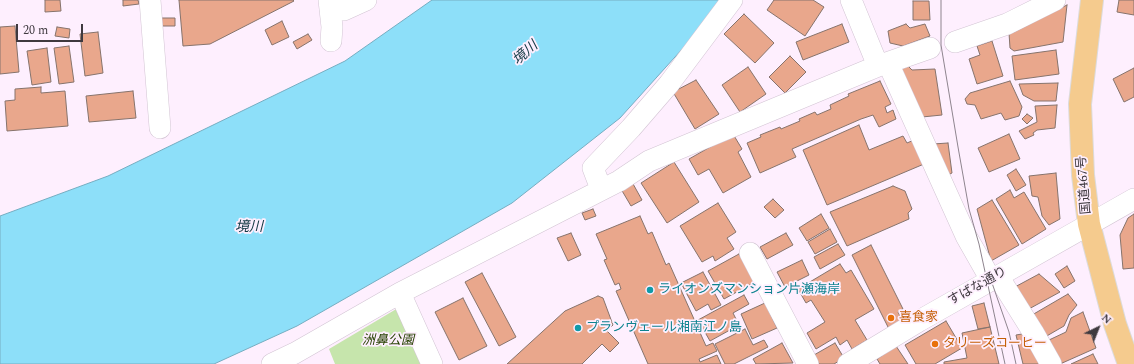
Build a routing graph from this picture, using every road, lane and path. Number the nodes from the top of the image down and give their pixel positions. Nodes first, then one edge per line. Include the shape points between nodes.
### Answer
1 (150, 0) edge
2 (366, 0) edge
3 (732, 0) edge
4 (851, 0) edge
5 (1055, 0) edge
6 (1092, 0) edge
7 (330, 5) edge
8 (331, 41) dead end
9 (956, 42) dead end
10 (930, 48) dead end
11 (883, 64) junction
12 (160, 128) dead end
13 (601, 189) junction
14 (1134, 199) edge
15 (1089, 224) junction
16 (750, 253) dead end
17 (995, 278) junction
18 (400, 293) junction
19 (858, 361) edge
20 (272, 364) edge
21 (432, 364) edge
22 (808, 364) edge
23 (1051, 364) edge
24 (1129, 364) edge

1 - 12 street
2 - 7 street via 344,10
3 - 13 street via 669,84 593,168
4 - 11 street
5 - 9 street via 1007,24
6 - 15 highway, 国道467号 via 1080,104 1083,175
7 - 8 street
10 - 11 street
11 - 13 street via 649,161 619,181
11 - 17 street via 966,236
13 - 18 street
14 - 15 street, すばな通り
15 - 17 street, すばな通り
15 - 24 highway, 国道467号 via 1115,324
16 - 22 street
17 - 19 street, すばな通り via 919,321
17 - 23 street via 1034,332
18 - 20 street
18 - 21 street

